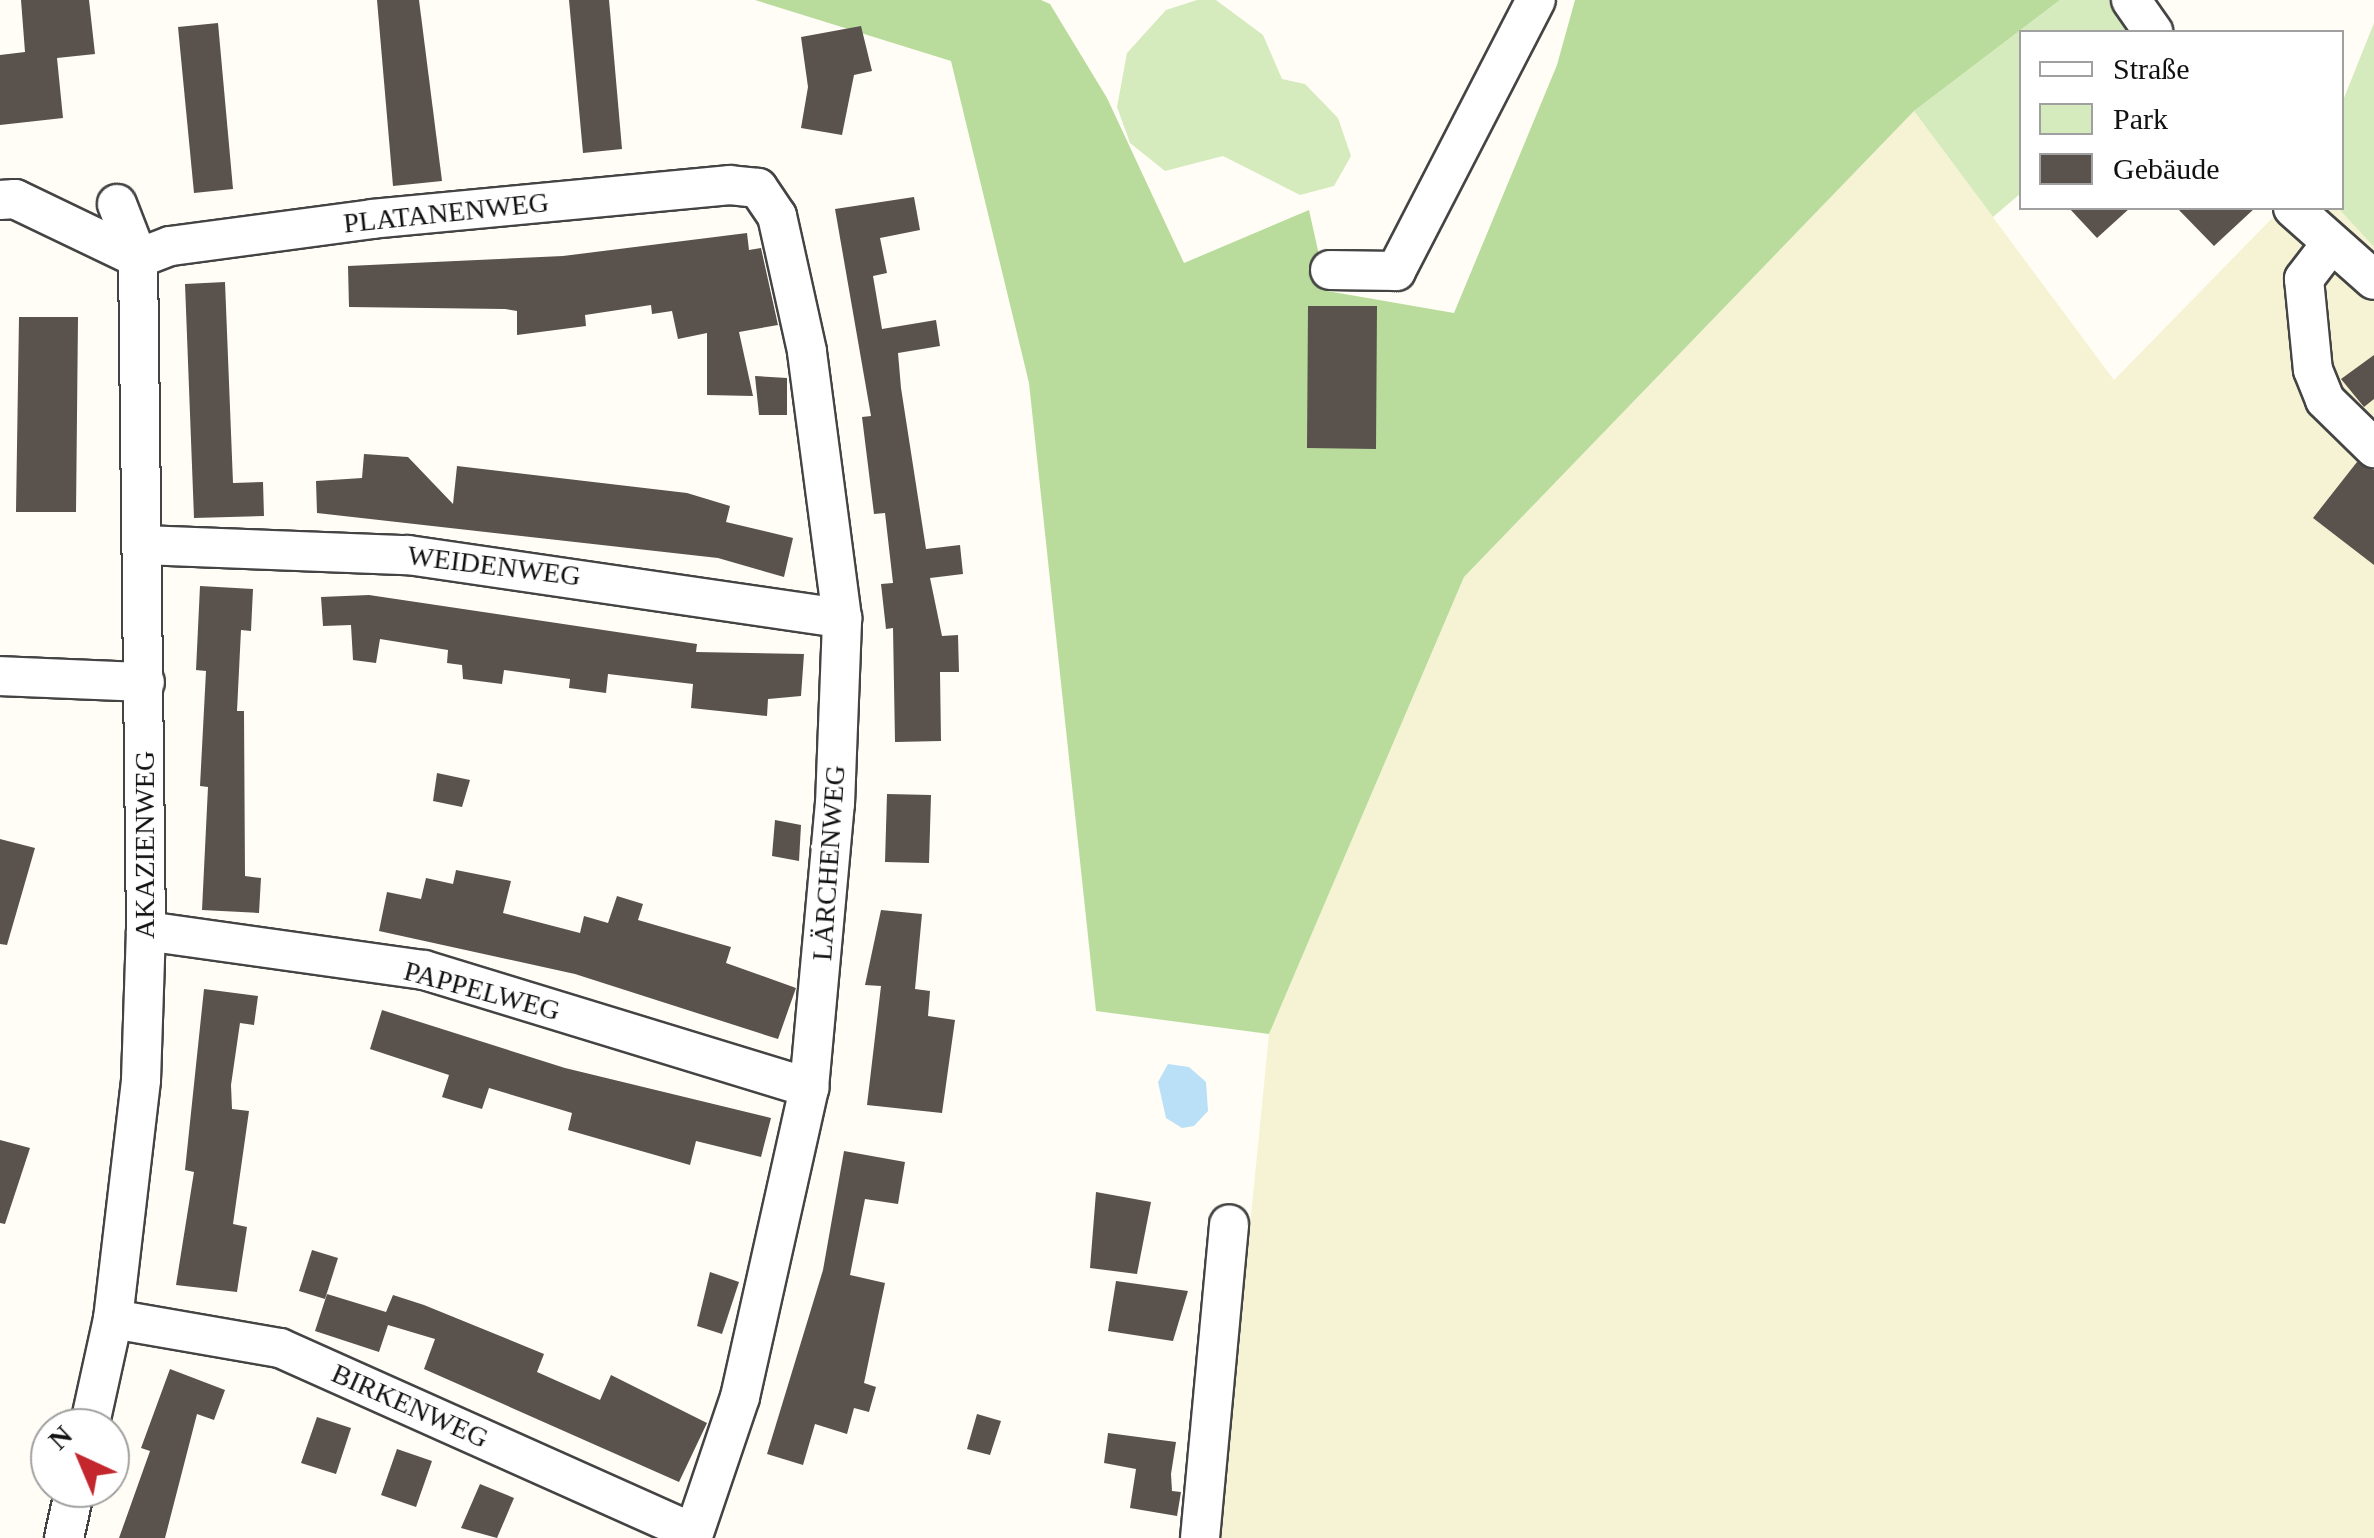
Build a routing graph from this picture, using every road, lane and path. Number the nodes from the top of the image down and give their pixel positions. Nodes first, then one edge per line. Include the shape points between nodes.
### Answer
1 (1536, 0) edge
2 (2132, 0) edge
3 (2153, 30) edge
4 (758, 188) joint
5 (0, 200) edge
6 (117, 204) dead end
7 (2295, 210) edge
8 (2330, 245) junction
9 (138, 258) junction
10 (1330, 270) dead end
11 (2374, 280) edge
12 (2374, 448) edge
13 (142, 545) junction
14 (842, 618) junction
15 (0, 676) edge
16 (144, 682) junction
17 (146, 931) junction
18 (809, 1088) junction
19 (1229, 1224) dead end
20 (113, 1319) junction
21 (93, 1408) edge
22 (71, 1508) edge
23 (694, 1533) joint
24 (64, 1538) edge
25 (1200, 1538) edge

1 - 10 street via 1396,271
2 - 3 street
4 - 9 street, PLATANENWEG via 730,185 373,218 170,246
4 - 14 street, LÄRCHENWEG via 777,216 808,351
5 - 9 street via 16,198
6 - 9 street
7 - 8 street
8 - 11 street
8 - 12 street via 2304,279 2314,370 2325,400
9 - 13 street, AKAZIENWEG
13 - 14 street, WEIDENWEG via 408,555
13 - 16 street, AKAZIENWEG
14 - 18 street, LÄRCHENWEG via 835,804
15 - 16 street
16 - 17 street, AKAZIENWEG
17 - 18 street, PAPPELWEG via 424,970
17 - 20 street, AKAZIENWEG via 141,1080
18 - 23 street, LÄRCHENWEG via 740,1398
19 - 25 street
20 - 21 street, AKAZIENWEG
20 - 23 street, BIRKENWEG via 280,1348
22 - 24 street

